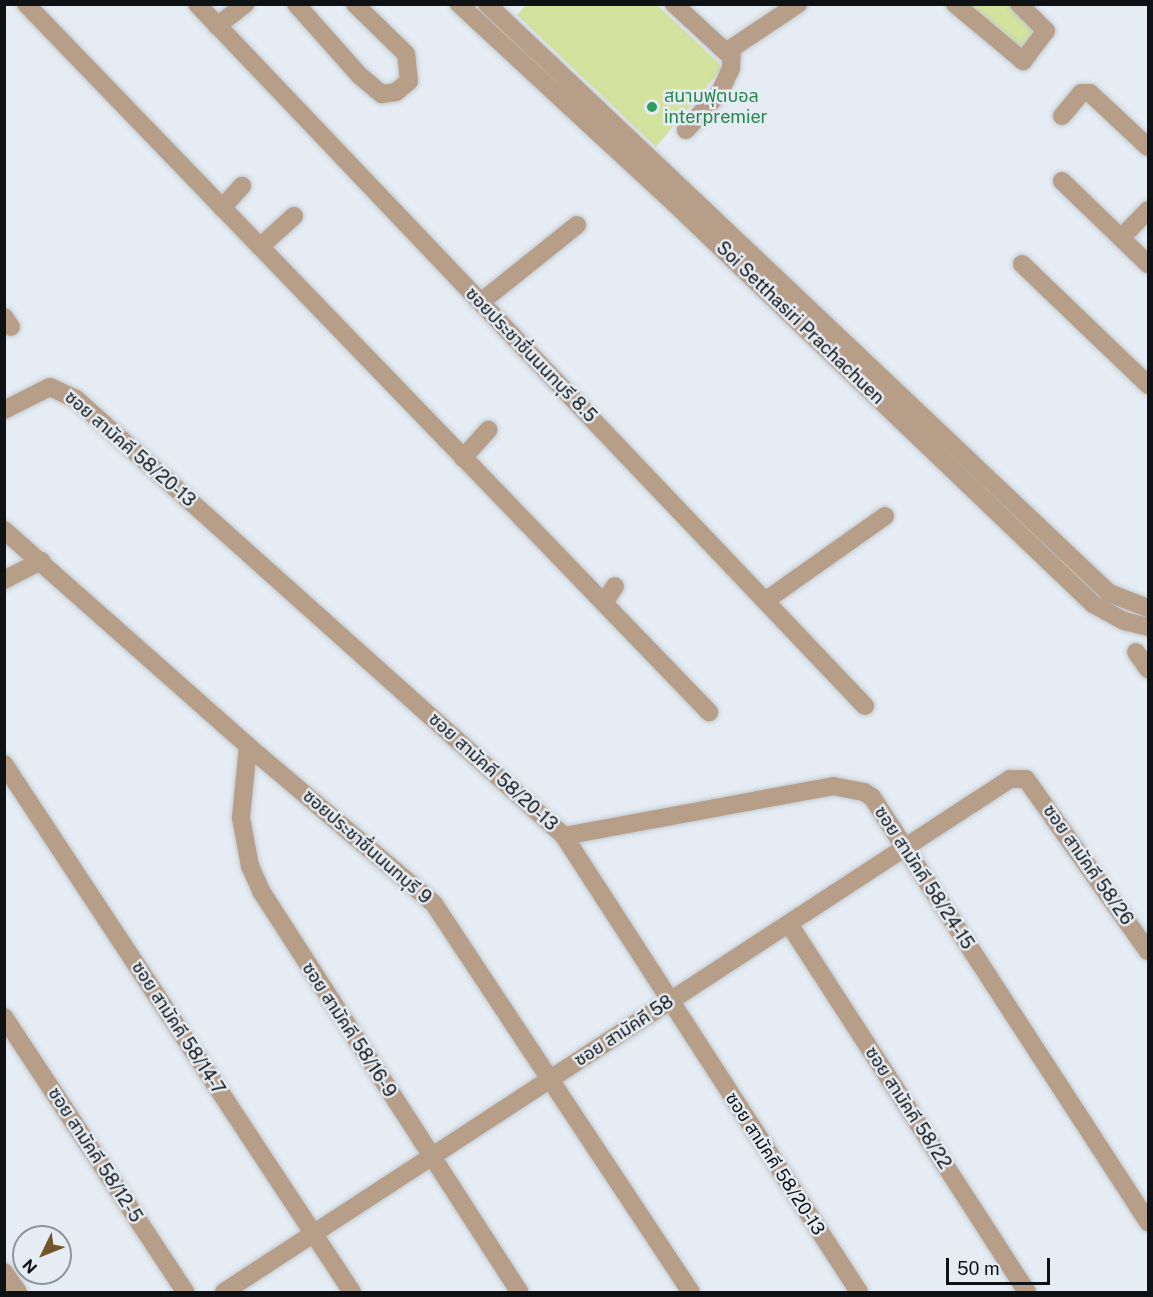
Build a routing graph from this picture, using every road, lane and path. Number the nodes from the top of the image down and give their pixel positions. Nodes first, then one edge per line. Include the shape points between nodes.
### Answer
1 (26, 4) edge
2 (197, 4) edge
3 (245, 4) edge
4 (296, 4) edge
5 (355, 4) edge
6 (459, 4) edge
7 (487, 4) edge
8 (674, 4) edge
9 (798, 4) edge
10 (955, 4) edge
11 (1019, 4) edge
12 (218, 26) junction
13 (732, 49) junction
14 (1062, 116) dead end
15 (686, 130) dead end
16 (1149, 147) edge
17 (1062, 181) dead end
18 (242, 186) dead end
19 (222, 207) junction
20 (1149, 210) edge
21 (294, 216) dead end
22 (577, 225) dead end
23 (1121, 238) junction
24 (260, 247) junction
25 (1022, 264) dead end
26 (1149, 264) edge
27 (481, 302) junction
28 (1149, 385) edge
29 (4, 410) edge
30 (488, 430) dead end
31 (463, 458) junction
32 (885, 516) dead end
33 (4, 530) edge
34 (41, 561) junction
35 (4, 580) edge
36 (615, 586) dead end
37 (765, 600) junction
38 (604, 603) junction
39 (1149, 608) edge
40 (1149, 627) edge
41 (1136, 652) dead end
42 (1149, 669) edge
43 (865, 706) dead end
44 (709, 712) dead end
45 (248, 746) junction
46 (4, 764) edge
47 (1026, 779) joint
48 (564, 836) junction
49 (904, 848) junction
50 (789, 924) junction
51 (1149, 951) edge
52 (670, 1001) junction
53 (4, 1017) edge
54 (550, 1079) junction
55 (431, 1157) junction
56 (1149, 1222) edge
57 (313, 1234) junction
58 (4, 1272) edge
59 (18, 1293) edge
60 (185, 1293) edge
61 (224, 1293) edge
62 (352, 1293) edge
63 (519, 1293) edge
64 (691, 1293) edge
65 (859, 1293) edge
66 (1027, 1293) edge

1 - 19 street
2 - 12 street, ซอยประชาชื่นนนทบุรี 8.5
3 - 12 street
4 - 5 street via 359,75 382,94 396,92 409,81 406,54
6 - 40 street, Soi Setthasiri Prachachuen via 675,204 1092,604 1125,621
7 - 39 street, Soi Setthasiri Prachachuen via 1109,593
8 - 13 street via 719,47 726,52
9 - 13 street
10 - 11 street via 1023,61 1046,31
12 - 27 street, ซอยประชาชื่นนนทบุรี 8.5
13 - 15 street via 731,68 720,92
14 - 16 street via 1081,93 1090,93
17 - 23 street
18 - 19 street
19 - 24 street
20 - 23 street
21 - 24 street
22 - 27 street
23 - 26 street
24 - 31 street
25 - 28 street
27 - 37 street, ซอยประชาชื่นนนทบุรี 8.5
29 - 48 street, ซอย สามัคคี 58/20-13 via 50,387 76,399
30 - 31 street
31 - 38 street
32 - 37 street
33 - 34 street, ซอยประชาชื่นนนทบุรี 9
34 - 35 street
34 - 45 street, ซอยประชาชื่นนนทบุรี 9
36 - 38 street
37 - 43 street, ซอยประชาชื่นนนทบุรี 8.5
38 - 44 street
41 - 42 street
45 - 54 street, ซอยประชาชื่นนนทบุรี 9 via 434,903
45 - 55 street, ซอย สามัคคี 58/16-9 via 241,818 257,883
46 - 57 street, ซอย สามัคคี 58/14-7
47 - 49 street, ซอย สามัคคี 58 via 1010,779
47 - 51 street, ซอย สามัคคี 58/26
48 - 49 street, ซอย สามัคคี 58/24-15 via 841,787 872,797
48 - 52 street, ซอย สามัคคี 58/20-13
49 - 50 street, ซอย สามัคคี 58
49 - 56 street, ซอย สามัคคี 58/24-15
50 - 52 street, ซอย สามัคคี 58
50 - 66 street, ซอย สามัคคี 58/22
52 - 54 street, ซอย สามัคคี 58
52 - 65 street, ซอย สามัคคี 58/20-13
53 - 60 street, ซอย สามัคคี 58/12-5
54 - 55 street, ซอย สามัคคี 58
54 - 64 street, ซอยประชาชื่นนนทบุรี 9
55 - 57 street, ซอย สามัคคี 58
55 - 63 street, ซอย สามัคคี 58/16-9
57 - 61 street, ซอย สามัคคี 58
57 - 62 street, ซอย สามัคคี 58/14-7
58 - 59 street

